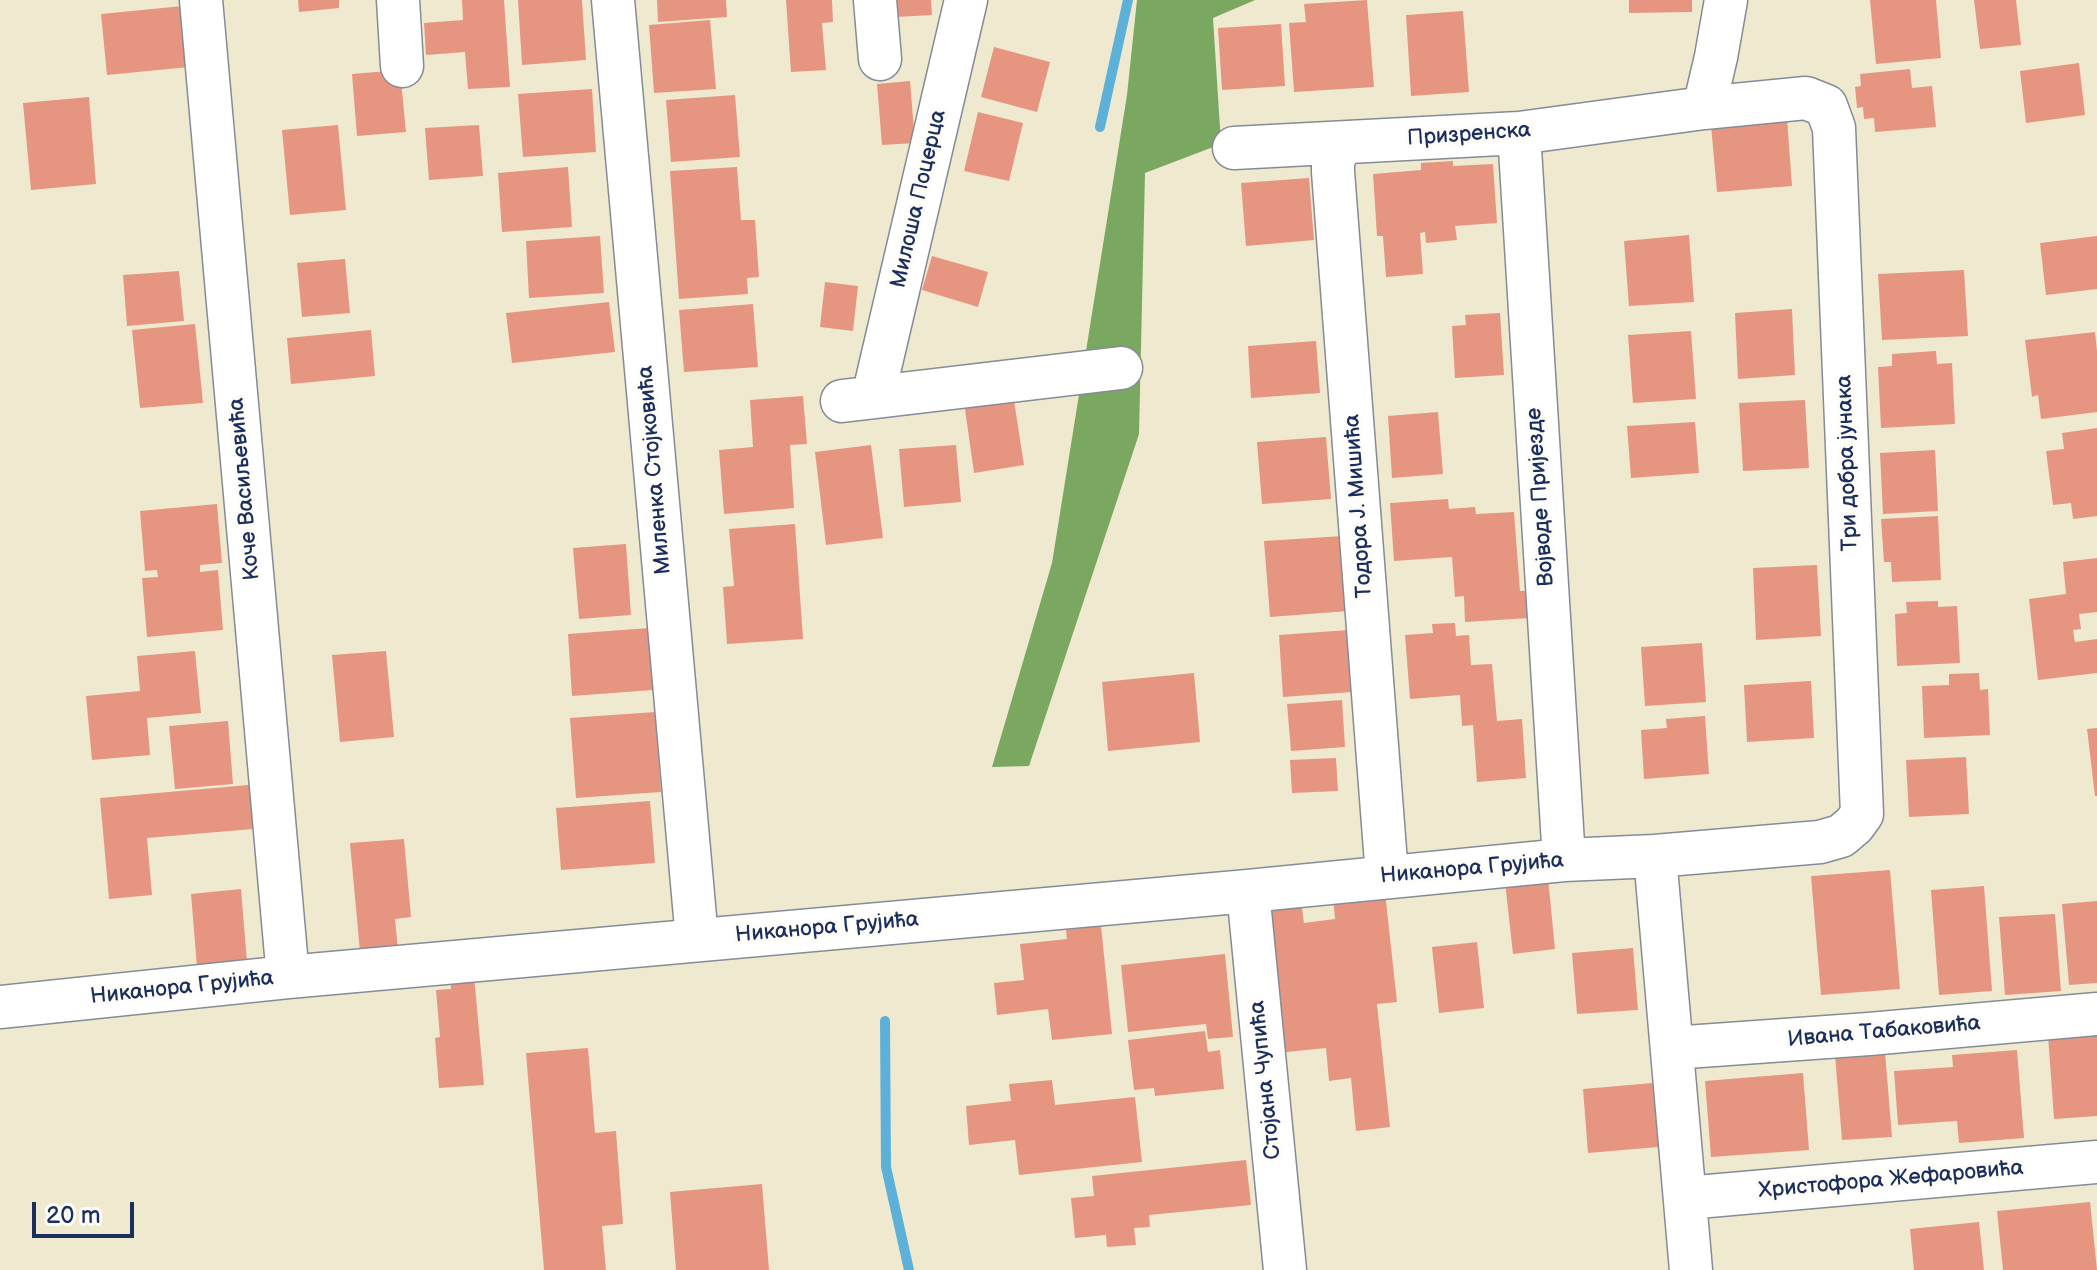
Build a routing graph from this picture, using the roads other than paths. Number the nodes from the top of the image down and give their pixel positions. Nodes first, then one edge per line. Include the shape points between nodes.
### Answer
1 (201, 0) edge
2 (398, 0) edge
3 (613, 0) edge
4 (875, 0) edge
5 (966, 0) edge
6 (1726, 0) edge
7 (880, 59) dead end
8 (402, 66) dead end
9 (1704, 108) junction
10 (1834, 128) joint
11 (1519, 133) junction
12 (1348, 142) junction
13 (1234, 148) dead end
14 (1121, 368) dead end
15 (1862, 798) joint
16 (1655, 856) junction
17 (1564, 860) junction
18 (1387, 876) junction
19 (1248, 891) junction
20 (697, 939) junction
21 (288, 977) junction
22 (0, 1007) edge
23 (2097, 1014) edge
24 (1672, 1048) junction
25 (2097, 1162) edge
26 (1686, 1198) junction
27 (1285, 1270) edge
28 (1691, 1270) edge

1 - 21 street, Коче Васиљевића
2 - 8 street
3 - 20 street, Миленка Стојковића
4 - 7 street
5 - 14 street, Милоша Поцерца via 857,399
6 - 9 street
9 - 10 street, Призренска via 1806,98 1826,106
9 - 11 street, Призренска
10 - 15 street, Три добра јунака
11 - 12 street, Призренска
11 - 17 street, Војводе Пријезде
12 - 13 street, Призренска
12 - 18 street, Тодора Ј. Мишића via 1338,150 1333,172
15 - 16 street, Никанора Грујића via 1862,814 1854,825 1841,836 1820,842
16 - 17 street, Никанора Грујића
16 - 24 street
17 - 18 street, Никанора Грујића
18 - 19 street, Никанора Грујића
19 - 20 street, Никанора Грујића
19 - 27 street, Стојана Чупића
20 - 21 street, Никанора Грујића
21 - 22 street, Никанора Грујића
23 - 24 street, Ивана Табаковића
24 - 26 street
25 - 26 street, Христофора Жефаровића
26 - 28 street

